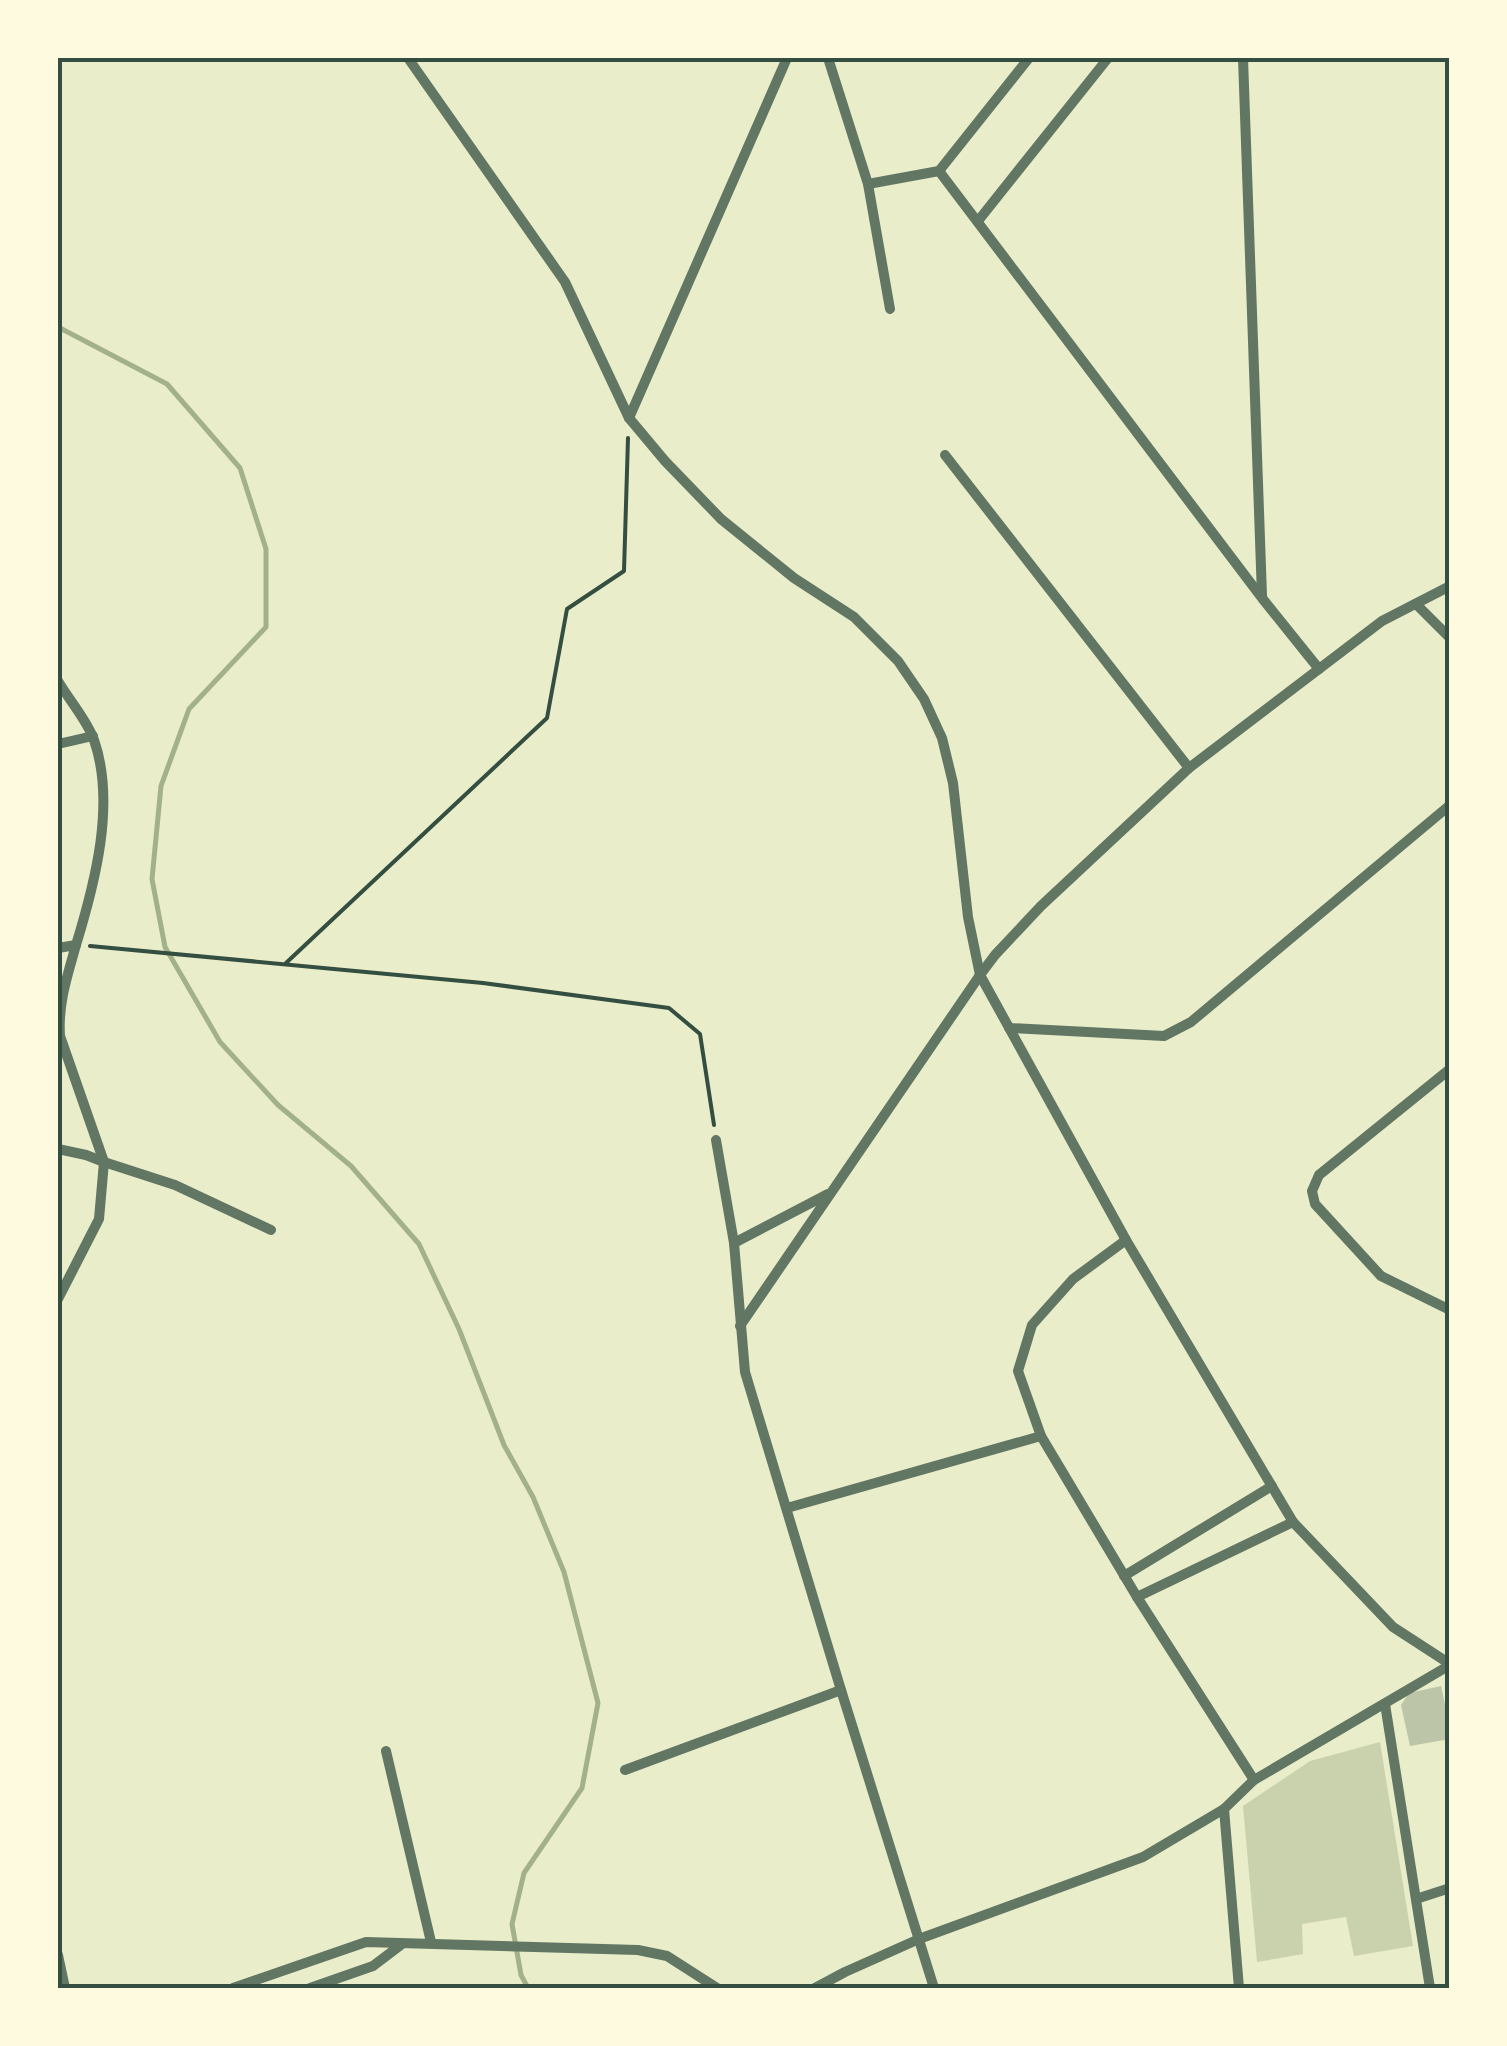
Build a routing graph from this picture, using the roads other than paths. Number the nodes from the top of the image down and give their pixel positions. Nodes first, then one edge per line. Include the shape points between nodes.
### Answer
1 (408, 58) edge
2 (787, 58) edge
3 (828, 58) edge
4 (1029, 58) edge
5 (1108, 58) edge
6 (1243, 58) edge
7 (939, 171) junction
8 (868, 184) junction
9 (978, 221) junction
10 (890, 309) dead end
11 (629, 418) junction
12 (945, 455) dead end
13 (1450, 586) edge
14 (1262, 598) junction
15 (1416, 604) junction
16 (1450, 638) edge
17 (1319, 668) junction
18 (58, 681) edge
19 (92, 736) junction
20 (58, 744) edge
21 (1189, 768) junction
22 (1450, 805) edge
23 (76, 945) junction
24 (58, 948) edge
25 (980, 975) junction
26 (1009, 1028) junction
27 (1450, 1069) edge
28 (716, 1140) road end
29 (58, 1150) edge
30 (104, 1162) junction
31 (829, 1194) junction
32 (271, 1230) dead end
33 (1126, 1240) junction
34 (734, 1242) junction
35 (58, 1299) edge
36 (1450, 1310) edge
37 (740, 1326) junction
38 (1041, 1436) junction
39 (1272, 1486) junction
40 (787, 1508) junction
41 (1293, 1522) junction
42 (1124, 1576) junction
43 (1137, 1597) junction
44 (1450, 1664) edge
45 (841, 1690) junction
46 (1385, 1704) junction
47 (386, 1751) dead end
48 (625, 1770) dead end
49 (1254, 1780) junction
50 (1224, 1809) junction
51 (1450, 1888) edge
52 (1416, 1900) junction
53 (918, 1938) junction
54 (431, 1942) junction
55 (403, 1943) junction
56 (58, 1956) edge
57 (66, 1988) edge
58 (233, 1988) edge
59 (310, 1988) edge
60 (717, 1988) edge
61 (815, 1988) edge
62 (934, 1988) edge
63 (1240, 1988) edge
64 (1430, 1988) edge

1 - 11 street via 565,282
2 - 11 street
3 - 8 street
4 - 7 street
5 - 9 street
6 - 14 street
7 - 8 street
7 - 9 street
8 - 10 street
9 - 14 street
11 - 25 street via 721,519 854,617 924,699 953,783
12 - 21 street
13 - 15 street
14 - 17 street
15 - 16 street
15 - 17 street
17 - 21 street
18 - 19 street
19 - 20 street
19 - 23 street via 102,768 104,819
21 - 25 street via 1041,906
22 - 26 street via 1191,1022 1164,1036
23 - 24 street
23 - 30 street via 62,989 60,1036
25 - 26 street
25 - 31 street
26 - 33 street
27 - 36 street via 1319,1176 1312,1191 1315,1204 1380,1276
28 - 34 street
29 - 30 street
30 - 32 street via 175,1185
30 - 35 street via 99,1219
31 - 34 street
31 - 37 street
33 - 38 street via 1073,1280 1032,1324 1018,1371
33 - 39 street
34 - 37 street
37 - 40 street via 745,1372
38 - 40 street
38 - 42 street
39 - 41 street
39 - 42 street
40 - 45 street
41 - 43 street
41 - 44 street via 1393,1627
42 - 43 street
43 - 49 street
44 - 46 street
45 - 48 street
45 - 53 street
46 - 49 street
46 - 52 street
47 - 54 street
49 - 50 street
50 - 53 street via 1143,1857
50 - 63 street
51 - 52 street
52 - 64 street
53 - 61 street
53 - 62 street
54 - 55 street
54 - 60 street via 638,1950 667,1956
55 - 58 street via 366,1942
55 - 59 street via 373,1966
56 - 57 street

